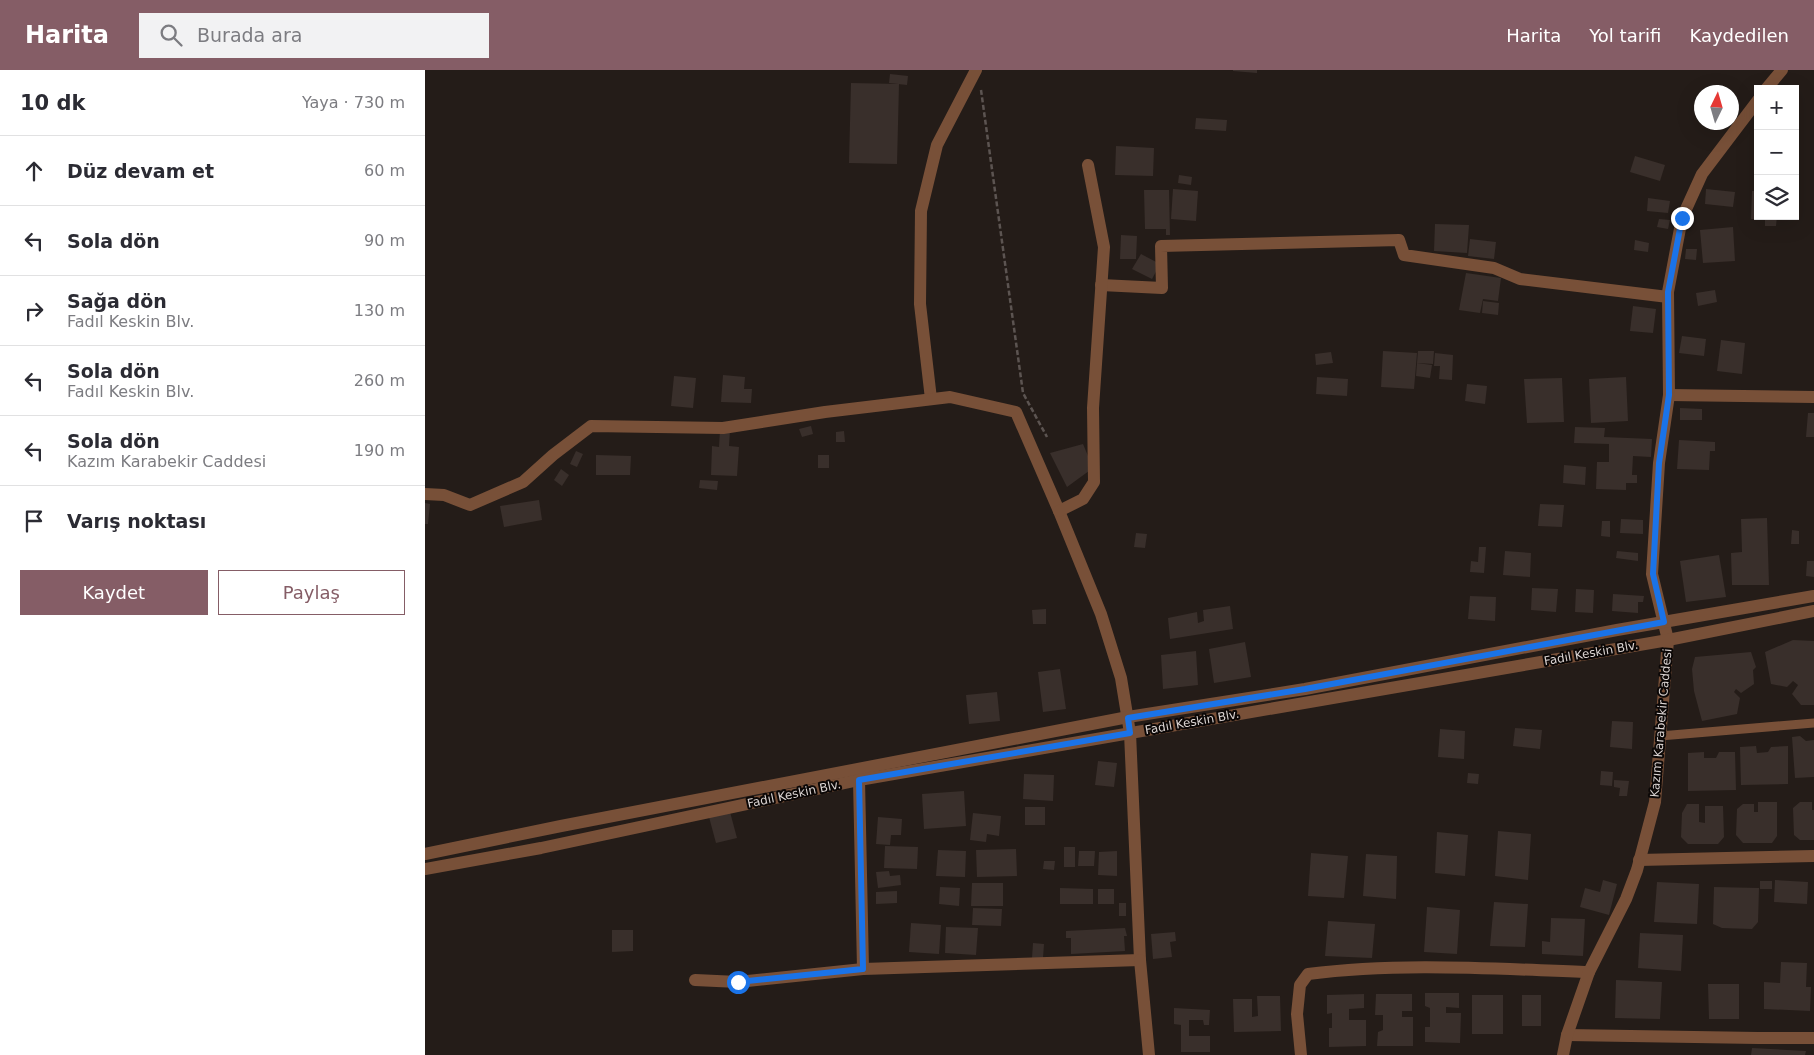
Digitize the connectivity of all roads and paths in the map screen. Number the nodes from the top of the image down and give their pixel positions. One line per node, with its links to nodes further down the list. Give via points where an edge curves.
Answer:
1 (976, 70): 11 (street, via 937,145 921,211 920,304)
2 (1782, 70): 3 (street)
3 (1769, 85)
4 (981, 90): 12 (path, via 1023,392)
5 (1754, 105): 8 (street, Kazım Karabekir Caddesi, via 1698,182 1682,218)
6 (1088, 164): 7 (street, via 1104,246)
7 (1101, 285): 8 (street, via 1162,288 1161,246 1399,240 1404,255 1494,268 1520,279); 14 (street, via 1093,408 1094,482 1083,499)
8 (1668, 297): 9 (street, Kazım Karabekir Caddesi)
9 (1669, 395): 10 (street); 17 (street, Kazım Karabekir Caddesi, via 1659,463 1653,574)
10 (1814, 397)
11 (931, 399): 13 (street, via 723,428 591,426 523,482 470,505 444,495); 14 (street, via 950,397 1016,412)
12 (1047, 436)
13 (425, 494)
14 (1059, 512): 19 (street, via 1101,614 1121,678)
15 (1814, 596): 17 (street, Fadıl Keskin Blv.)
16 (1814, 611): 18 (street, Fadıl Keskin Blv.)
17 (1664, 622): 18 (street, Kazım Karabekir Caddesi); 19 (street, Fadıl Keskin Blv., via 1305,689)
18 (1668, 640): 21 (street, Fadıl Keskin Blv.); 22 (street, Kazım Karabekir Caddesi)
19 (1128, 718): 21 (street); 24 (street, Fadıl Keskin Blv.)
20 (1814, 723): 22 (lane)
21 (1130, 733): 23 (street, Fadıl Keskin Blv.); 28 (street)
22 (1660, 736): 26 (street, Kazım Karabekir Caddesi, via 1655,802)
23 (859, 780): 27 (street, Fadıl Keskin Blv., via 541,848); 29 (street)
24 (425, 854)
25 (1814, 856): 26 (street)
26 (1639, 860): 30 (street, Kazım Karabekir Caddesi, via 1626,899)
27 (425, 869)
28 (1140, 960): 29 (street); 34 (street)
29 (863, 969): 31 (street, via 738,982)
30 (1589, 972): 32 (street, Kazım Karabekir Caddesi); 35 (street, via 1406,967 1308,974 1300,985 1297,1014)
31 (695, 980)
32 (1567, 1035): 33 (street); 36 (street, Kazım Karabekir Caddesi)
33 (1814, 1038)
34 (1149, 1055)
35 (1301, 1055)
36 (1563, 1055)

